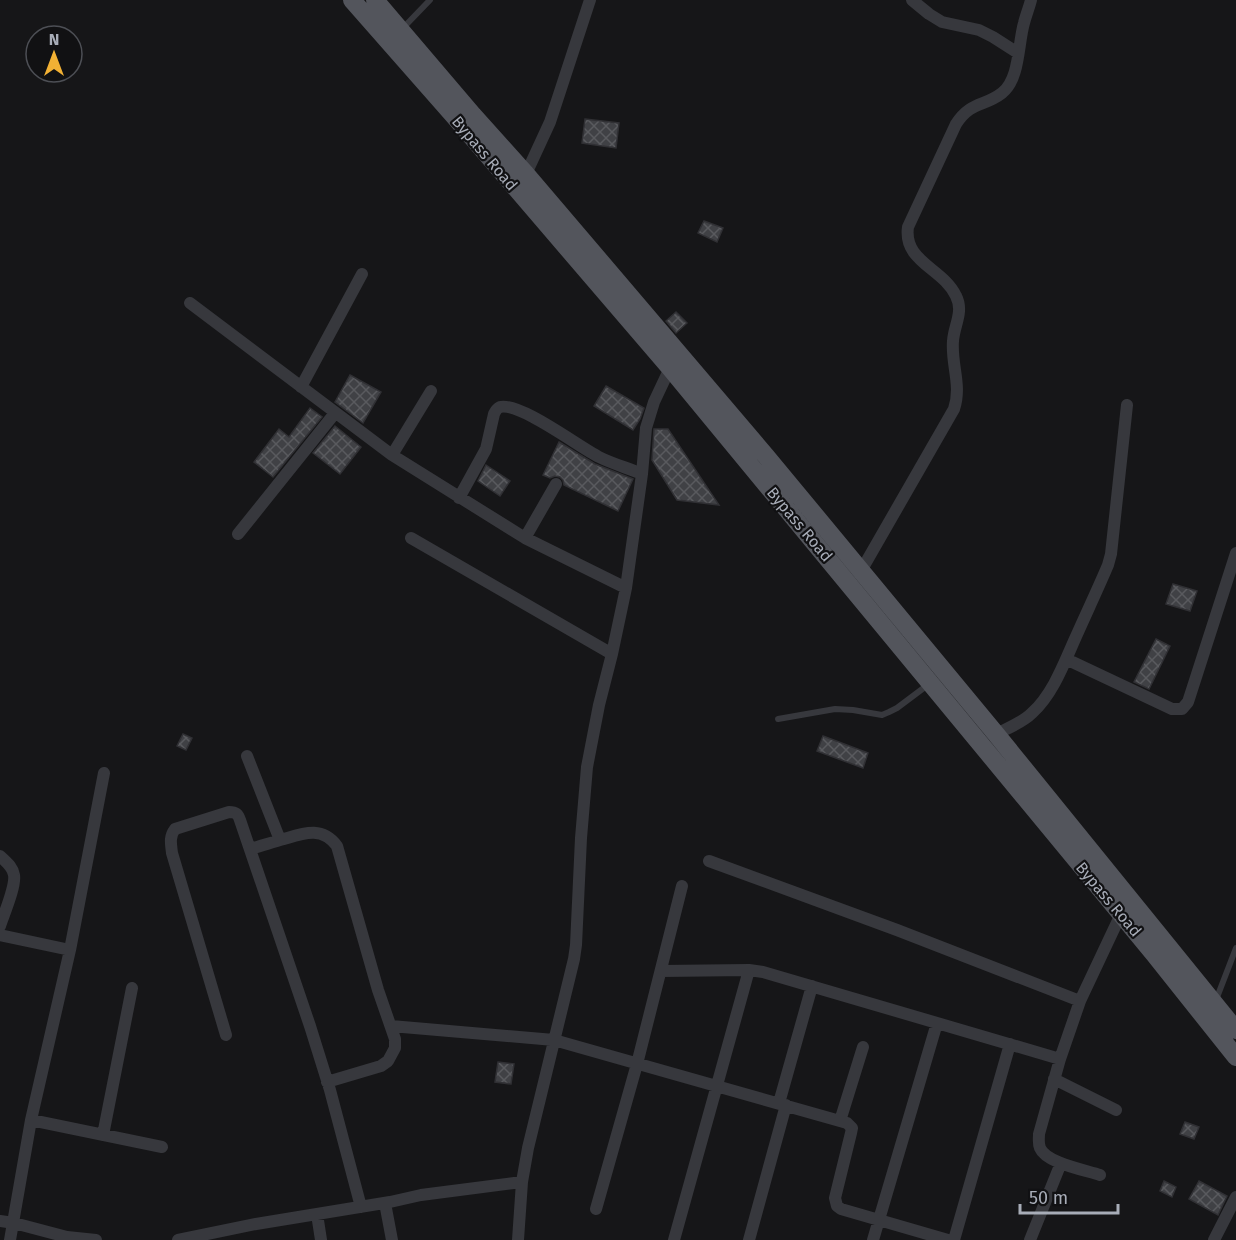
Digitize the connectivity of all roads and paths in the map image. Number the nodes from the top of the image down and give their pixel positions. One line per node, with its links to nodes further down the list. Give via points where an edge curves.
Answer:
1 (351, 0): 12 (main road, Bypass Road)
2 (375, 0): 7 (main road, Bypass Road)
3 (430, 0): 7 (lane)
4 (590, 0): 9 (street, via 550,122)
5 (912, 0): 8 (street, via 942,21 979,30)
6 (1030, 0): 8 (street)
7 (401, 31): 9 (main road, Bypass Road)
8 (1018, 53): 25 (street, via 1015,72 1003,93 970,108 956,124 908,227 909,246 914,254 943,278 956,296 959,318 952,348 958,399)
9 (526, 174): 25 (main road, Bypass Road)
10 (362, 274): 13 (street)
11 (190, 303): 13 (street)
12 (670, 368): 18 (street, via 645,428); 29 (main road, Bypass Road)
13 (301, 387): 16 (street)
14 (430, 391): 17 (street)
15 (1127, 405): 28 (street, via 1111,554)
16 (335, 412): 17 (street); 21 (street)
17 (392, 455): 20 (street)
18 (642, 474): 20 (street, via 601,458 528,414 501,407 494,414 486,449); 26 (street)
19 (556, 484): 23 (street)
20 (459, 498): 23 (street)
21 (238, 534)
22 (411, 538): 27 (street)
23 (525, 538): 26 (street)
24 (1236, 554): 28 (street, via 1188,702 1182,709 1172,709)
25 (861, 571): 31 (main road, Bypass Road)
26 (626, 588): 27 (street)
27 (612, 654): 54 (street, via 587,767 576,945)
28 (1066, 659): 31 (street, via 1039,707)
29 (931, 683): 30 (lane, via 882,714 835,709); 39 (main road, Bypass Road)
30 (778, 719)
31 (996, 734): 49 (main road, Bypass Road)
32 (247, 756): 34 (street)
33 (104, 773): 43 (street)
34 (280, 840): 35 (street); 51 (street, via 319,833 337,846)
35 (250, 849): 53 (street, via 234,812 175,829 171,838 172,853); 61 (street)
36 (0, 856): 40 (street, via 11,867 14,884)
37 (709, 861): 48 (street)
38 (682, 885): 45 (street)
39 (1121, 914): 48 (street); 57 (main road, Bypass Road)
40 (0, 926)
41 (0, 935): 43 (street)
42 (1236, 948): 49 (lane)
43 (70, 950): 65 (street)
44 (748, 970): 45 (street); 46 (street); 62 (street)
45 (661, 971): 59 (street)
46 (812, 986): 50 (street); 63 (street)
47 (132, 988): 67 (street)
48 (1080, 1001): 58 (street)
49 (1214, 1003): 52 (main road, Bypass Road)
50 (937, 1023): 55 (street); 77 (street)
51 (391, 1026): 54 (street); 61 (street, via 395,1048 388,1061)
52 (1236, 1030)
53 (226, 1035)
54 (554, 1041): 59 (street); 71 (street)
55 (1010, 1044): 58 (street); 92 (street)
56 (863, 1047): 66 (street)
57 (1236, 1057)
58 (1060, 1059): 60 (street)
59 (637, 1064): 62 (street); 75 (street)
60 (1054, 1079): 64 (street); 69 (street, via 1039,1143 1043,1153)
61 (327, 1082): 74 (street)
62 (717, 1086): 63 (street); 88 (street)
63 (783, 1104): 66 (street); 89 (street)
64 (1116, 1110)
65 (31, 1120): 67 (street); 79 (street)
66 (840, 1121): 77 (street, via 852,1128 835,1198 837,1206)
67 (103, 1135): 68 (street)
68 (162, 1147)
69 (1061, 1163): 70 (street); 93 (street)
70 (1100, 1174)
71 (522, 1182): 73 (street); 87 (street)
72 (1236, 1197): 94 (street)
73 (385, 1203): 74 (street); 86 (street)
74 (361, 1206): 76 (street)
75 (596, 1209)
76 (317, 1214): 80 (street); 85 (street)
77 (879, 1220): 90 (street); 91 (street)
78 (0, 1221): 79 (street)
79 (14, 1223): 81 (street); 82 (street)
80 (245, 1227): 83 (street); 84 (street)
81 (9, 1240)
82 (96, 1240)
83 (178, 1240)
84 (246, 1240)
85 (321, 1240)
86 (392, 1240)
87 (518, 1240)
88 (674, 1240)
89 (748, 1240)
90 (873, 1240)
91 (948, 1240)
92 (954, 1240)
93 (1030, 1240)
94 (1214, 1240)

